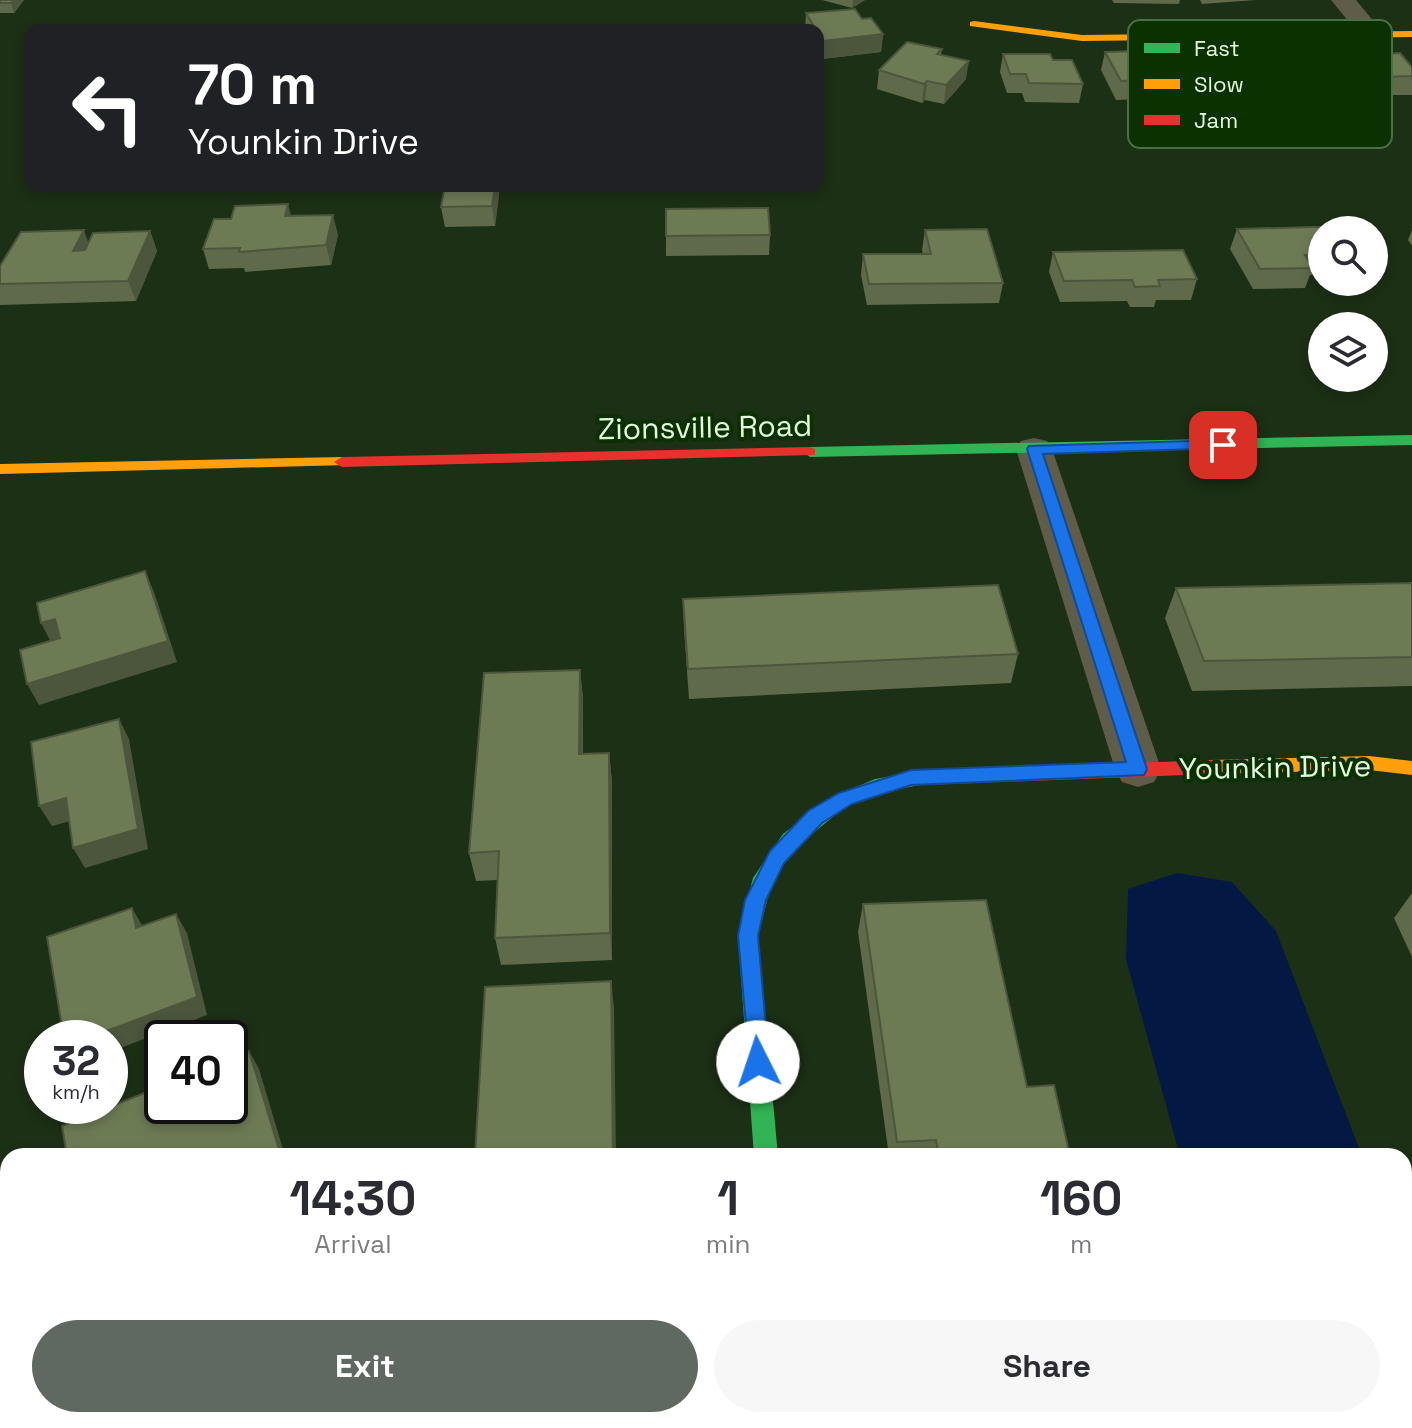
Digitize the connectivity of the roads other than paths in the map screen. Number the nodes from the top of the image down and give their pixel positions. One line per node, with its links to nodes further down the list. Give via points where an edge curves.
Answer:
1 (1343, 0): 2 (street)
2 (1360, 20)
3 (974, 24): 4 (street, via 1082,38)
4 (1128, 37)
5 (1412, 440): 6 (street, Zionsville Road)
6 (1034, 449): 7 (street, Zionsville Road); 9 (street, Younkin Drive)
7 (0, 469)
8 (1412, 768): 9 (street, Younkin Drive, via 1369,763)
9 (1138, 769): 10 (street, via 911,778 846,798 790,840 763,878 748,936)
10 (765, 1148)

